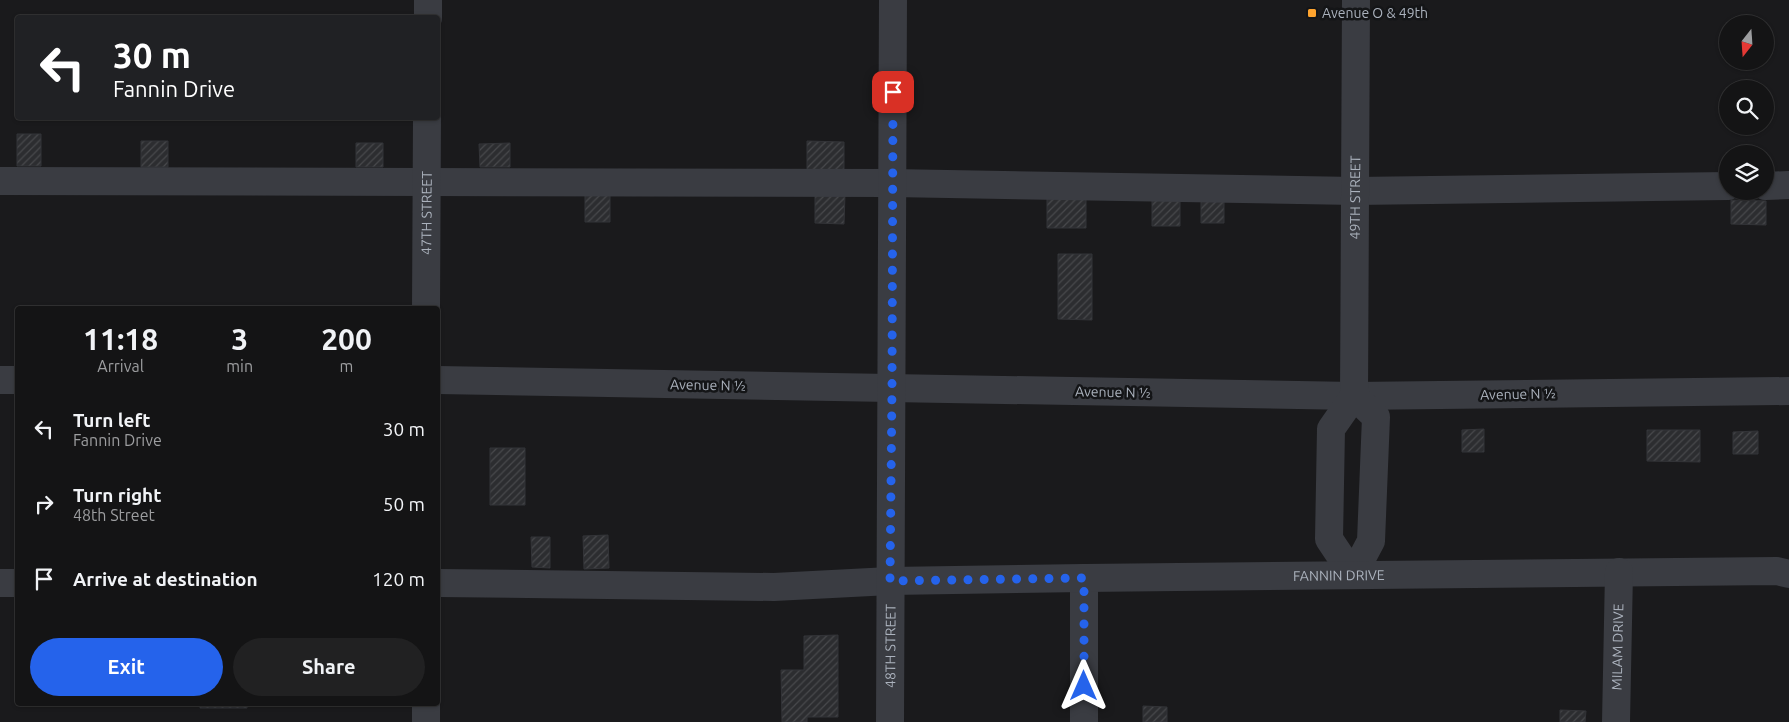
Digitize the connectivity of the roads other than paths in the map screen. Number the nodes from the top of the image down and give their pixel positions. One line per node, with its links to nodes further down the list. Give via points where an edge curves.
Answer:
1 (428, 0): 4 (street)
2 (893, 0): 8 (street, 48TH STREET)
3 (1356, 0): 12 (street, 49TH STREET)
4 (428, 15)
5 (427, 120): 7 (street, 47TH STREET)
6 (0, 181): 7 (street)
7 (427, 183): 8 (street); 13 (street, 47TH STREET)
8 (892, 183): 12 (street); 17 (street, 48TH STREET)
9 (1789, 185): 11 (street)
10 (1719, 186): 12 (street)
11 (1774, 186)
12 (1355, 191): 19 (street, 49TH STREET)
13 (426, 306)
14 (0, 380): 15 (street)
15 (15, 380)
16 (440, 380): 17 (street, Avenue N ½)
17 (892, 388): 19 (street, Avenue N ½); 24 (street, 48TH STREET)
18 (1789, 391): 19 (street, Avenue N ½)
19 (1354, 396): 22 (street, via 1376,417 1371,541); 22 (street, via 1331,429 1329,539)
20 (1620, 572): 21 (street, FANNIN DRIVE, via 1777,571); 22 (street, FANNIN DRIVE); 32 (street, MILAM DRIVE)
21 (1789, 574)
22 (1353, 575): 23 (street, FANNIN DRIVE)
23 (1084, 578): 24 (street, FANNIN DRIVE); 31 (street)
24 (890, 581): 25 (street, FANNIN DRIVE, via 774,587); 30 (street, 48TH STREET)
25 (440, 583)
26 (0, 584): 27 (street)
27 (15, 584)
28 (426, 706): 29 (street)
29 (426, 722)
30 (890, 722)
31 (1084, 722)
32 (1616, 722)

